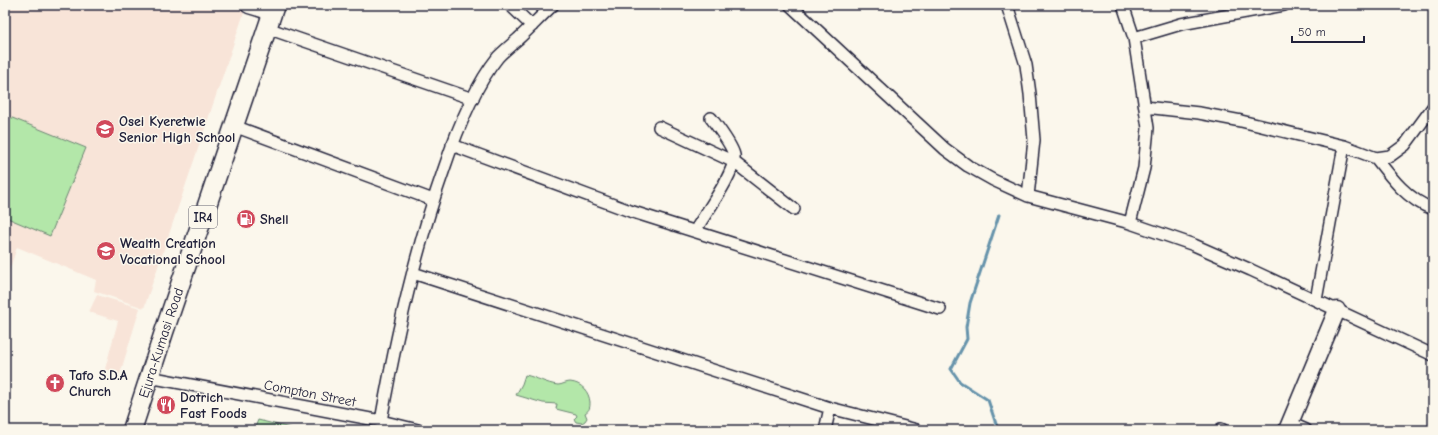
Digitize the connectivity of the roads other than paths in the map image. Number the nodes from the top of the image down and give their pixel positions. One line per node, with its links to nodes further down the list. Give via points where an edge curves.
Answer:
1 (249, 5): 8 (street)
2 (510, 5): 9 (street)
3 (553, 5): 9 (street)
4 (791, 5): 21 (street, via 945,150 993,180)
5 (1007, 5): 21 (street, via 1026,65 1030,94 1034,140)
6 (1124, 5): 10 (street)
7 (1284, 5): 10 (street, via 1181,24)
8 (272, 15): 11 (street); 15 (main road, Ejura-Kumasi Road / IR4)
9 (532, 26): 11 (street, via 498,57)
10 (1134, 38): 13 (street)
11 (473, 99): 17 (street)
12 (1433, 106): 19 (street, via 1405,145 1390,156)
13 (1145, 107): 18 (street, via 1241,121); 25 (street, via 1148,128 1144,168)
14 (711, 118): 20 (street, via 733,153)
15 (234, 126): 22 (street); 32 (main road, Ejura-Kumasi Road / IR4)
16 (659, 128): 20 (street)
17 (452, 146): 22 (street); 26 (street, via 630,211)
18 (1344, 146): 19 (street); 28 (street)
19 (1376, 158): 24 (street, via 1399,188)
20 (734, 162): 23 (street); 26 (street, via 728,177)
21 (1028, 196): 25 (street)
22 (433, 200): 27 (street)
23 (794, 209)
24 (1433, 209)
25 (1130, 223): 28 (street, via 1194,245)
26 (695, 231): 29 (street)
27 (413, 273): 33 (street); 34 (street, via 391,364)
28 (1316, 300): 30 (street)
29 (940, 309)
30 (1337, 310): 31 (street); 35 (street)
31 (1433, 356)
32 (149, 377): 34 (street, Compton Street); 36 (main road, Ejura-Kumasi Road / IR4)
33 (830, 408): 38 (street); 39 (street)
34 (381, 421): 37 (street, Compton Street)
35 (1289, 427): 40 (street)
36 (132, 430)
37 (418, 430)
38 (825, 430)
39 (917, 430)
40 (1306, 430)

